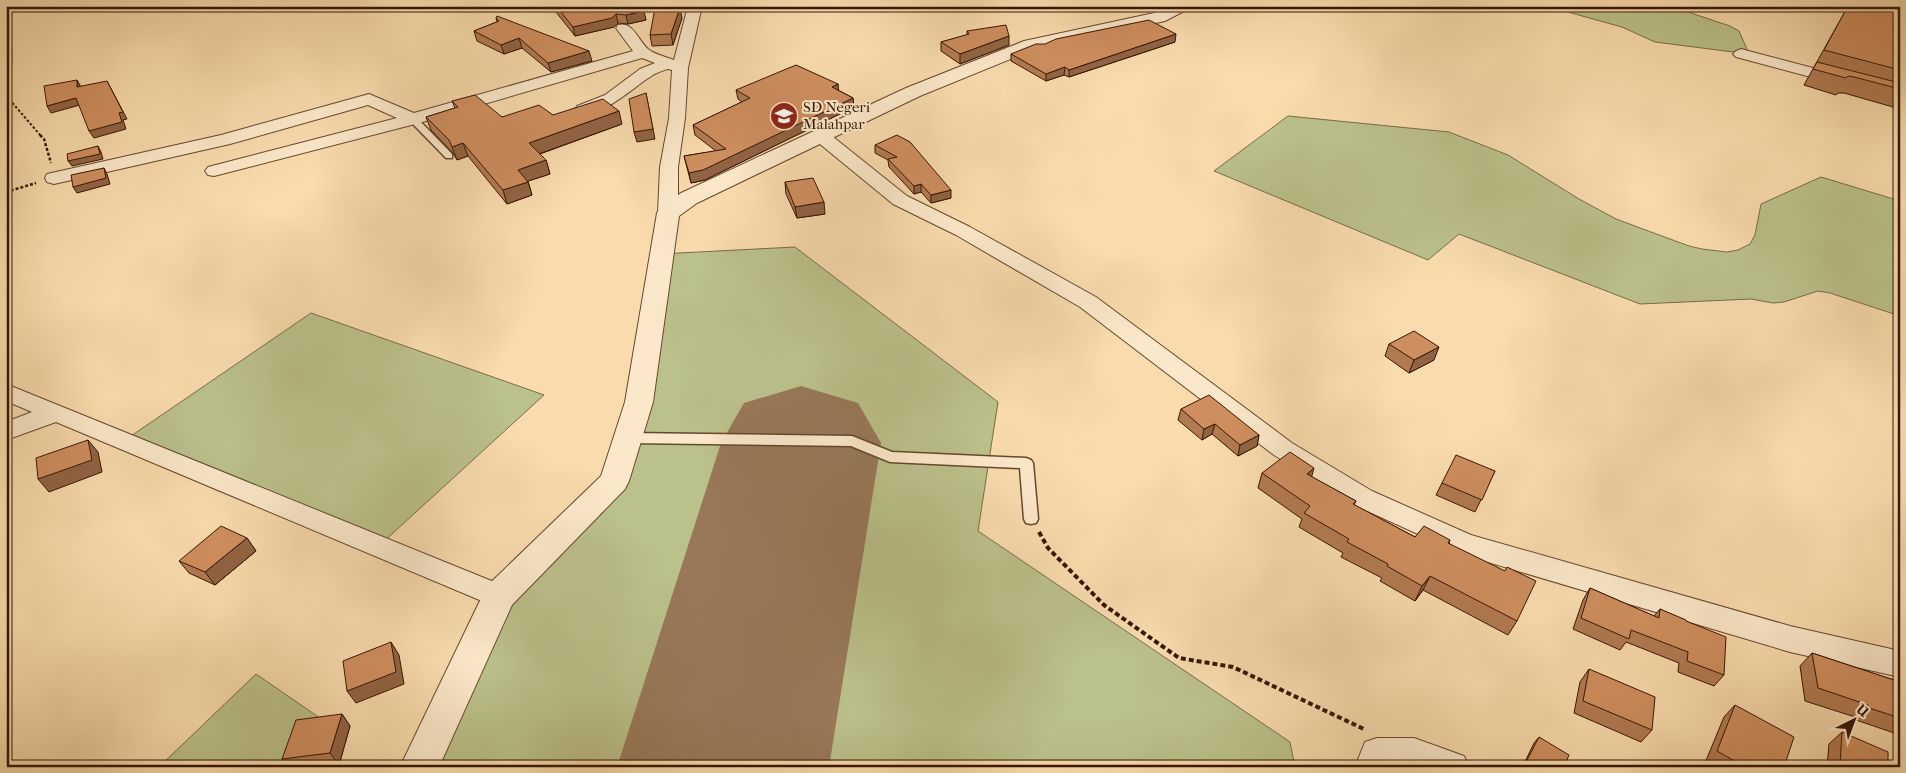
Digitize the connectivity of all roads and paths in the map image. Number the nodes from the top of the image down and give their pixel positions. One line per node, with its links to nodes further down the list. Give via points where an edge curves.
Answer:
1 (25, 6): 4 (path)
2 (696, 6): 9 (street)
3 (1182, 6): 13 (street, via 1159,17 1030,44 912,92)
4 (6, 10)
5 (623, 28): 7 (street)
6 (6, 50): 16 (path, via 12,52 9,99 44,139)
7 (643, 53): 9 (street); 12 (street)
8 (1741, 54): 10 (street)
9 (674, 66): 11 (street, via 646,72 612,98); 18 (street, via 676,118 669,167)
10 (1900, 96)
11 (584, 110)
12 (413, 119): 14 (lane); 15 (street); 16 (street, via 369,98 224,140)
13 (821, 136): 18 (street, via 690,198); 25 (street, via 900,200 963,231 1088,302 1283,449 1363,498 1464,544 1790,639)
14 (449, 156)
15 (214, 171)
16 (54, 178): 17 (path)
17 (6, 192)
18 (668, 213): 22 (street, via 639,402)
19 (6, 392): 20 (street)
20 (56, 413): 21 (street); 24 (street)
21 (6, 431)
22 (629, 438): 23 (lane, via 852,441 890,457 1026,463); 24 (street, via 614,481)
23 (1030, 519): 26 (path, via 1048,548 1104,605 1179,658 1233,667)
24 (499, 596): 27 (street)
25 (1900, 664)
26 (1371, 732)
27 (419, 767)
28 (1372, 767): 29 (street, via 1377,754 1414,753)
29 (1452, 767)

